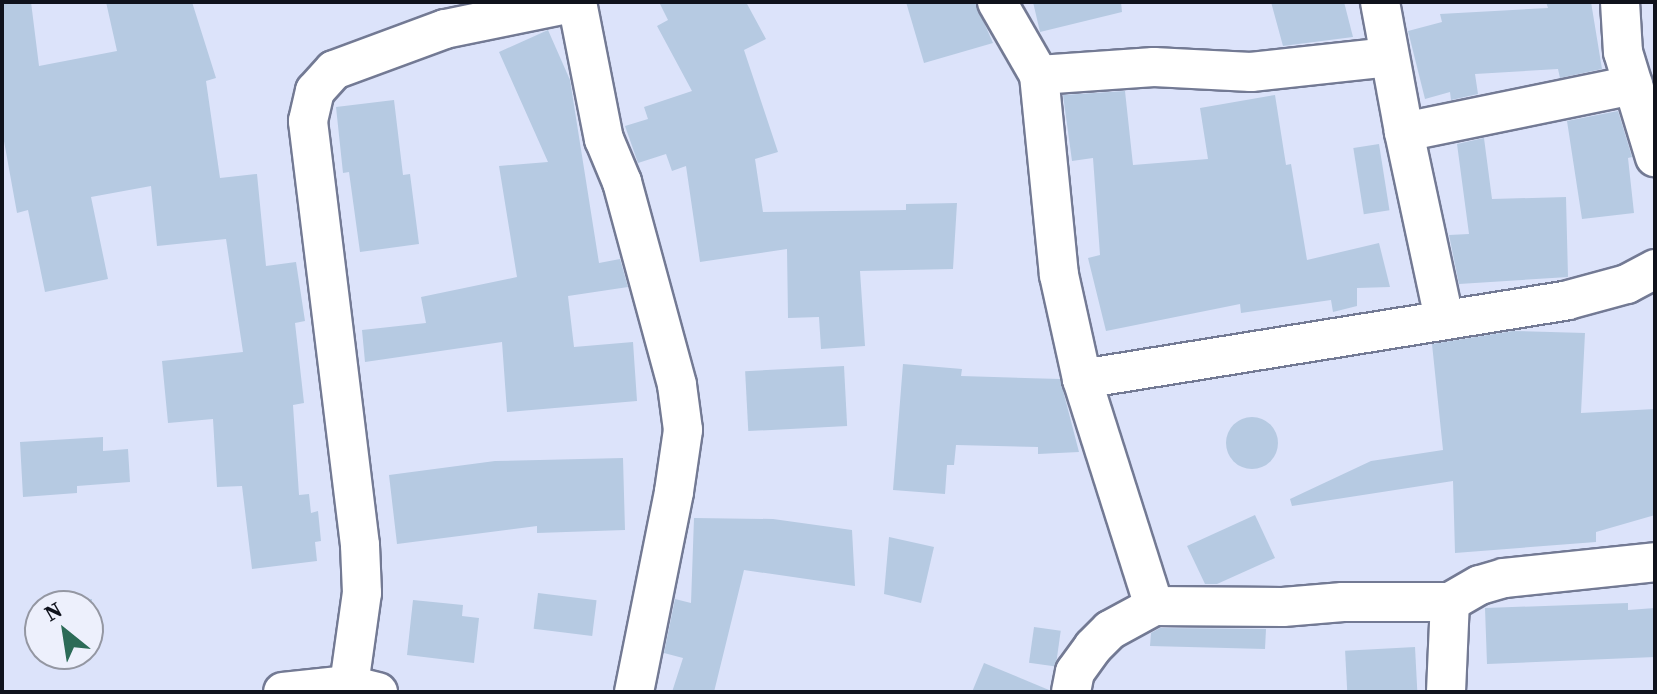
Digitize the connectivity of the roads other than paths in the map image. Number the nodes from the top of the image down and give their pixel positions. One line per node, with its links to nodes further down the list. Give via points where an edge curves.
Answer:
1 (997, 2): 7 (street)
2 (1380, 2): 5 (street)
3 (1620, 2): 6 (street)
4 (532, 6): 16 (street, via 445,29 334,70 315,91 308,121 360,545); 18 (street, via 577,2 604,139 622,182 677,385 683,430 677,477)
5 (1389, 57): 7 (street, via 1251,72 1154,67); 8 (street)
6 (1637, 65): 8 (street); 9 (street)
7 (1039, 75): 12 (street, via 1059,275)
8 (1404, 132): 11 (street)
9 (1655, 157)
10 (1655, 269): 11 (street, via 1627,284 1568,300)
11 (1444, 319): 12 (street)
12 (1082, 379): 15 (street)
13 (1655, 562): 14 (street, via 1504,578)
14 (1450, 602): 15 (street); 20 (street)
15 (1154, 606): 19 (street, via 1110,630 1093,647 1075,672)
16 (363, 688): 17 (street)
17 (283, 692)
18 (634, 692)
19 (1071, 692)
20 (1446, 692)

